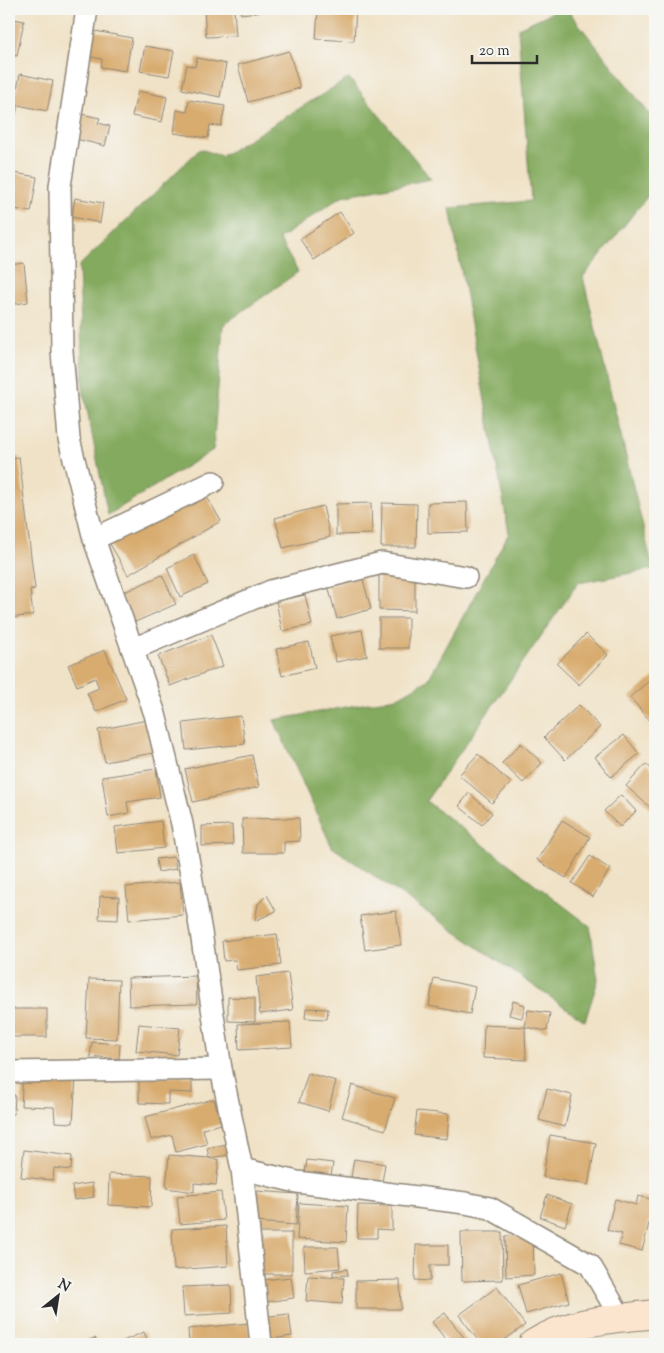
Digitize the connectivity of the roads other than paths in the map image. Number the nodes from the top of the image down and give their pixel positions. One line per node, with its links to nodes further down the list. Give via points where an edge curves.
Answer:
1 (87, 9): 3 (street, via 60,186 62,351 68,439)
2 (213, 482): 3 (street)
3 (94, 539): 5 (street)
4 (466, 577): 5 (street, via 382,563 271,591)
5 (133, 649): 6 (street, via 155,714 182,824)
6 (221, 1069): 7 (street); 8 (street)
7 (9, 1072)
8 (242, 1169): 10 (street, via 297,1182 490,1208 590,1265); 11 (street)
9 (655, 1314): 10 (main road)
10 (621, 1318): 12 (main road, via 583,1322)
11 (261, 1344)
12 (533, 1344)

